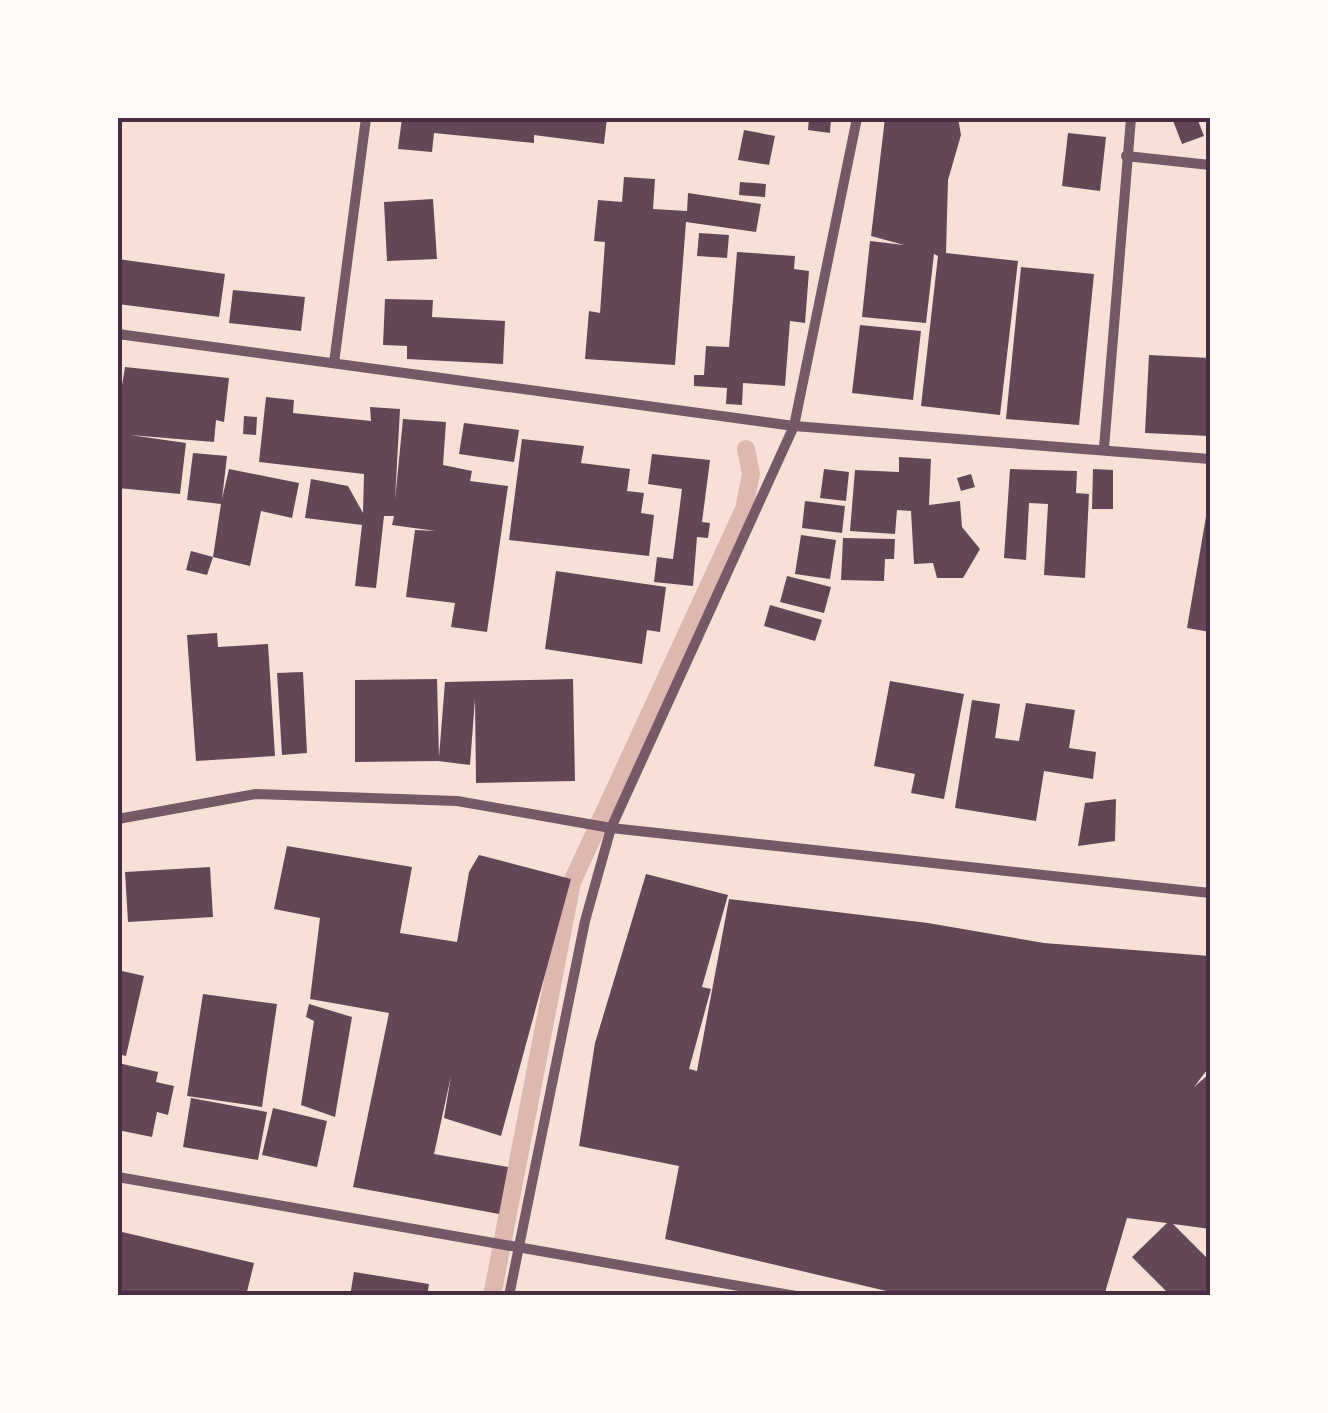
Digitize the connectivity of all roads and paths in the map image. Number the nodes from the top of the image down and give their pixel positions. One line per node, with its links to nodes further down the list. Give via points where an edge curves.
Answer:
1 (366, 118): 7 (street)
2 (858, 118): 8 (street)
3 (1131, 118): 4 (street)
4 (1126, 156): 5 (street); 9 (street)
5 (1210, 165)
6 (118, 334): 7 (street)
7 (334, 364): 8 (street)
8 (794, 426): 9 (street); 12 (street)
9 (1104, 448): 10 (street)
10 (1210, 458)
11 (118, 819): 12 (street, via 256,794 360,795 456,801)
12 (610, 828): 13 (street); 15 (street)
13 (1210, 893)
14 (118, 1177): 15 (street)
15 (519, 1246): 16 (street); 17 (street)
16 (509, 1296)
17 (796, 1296)

